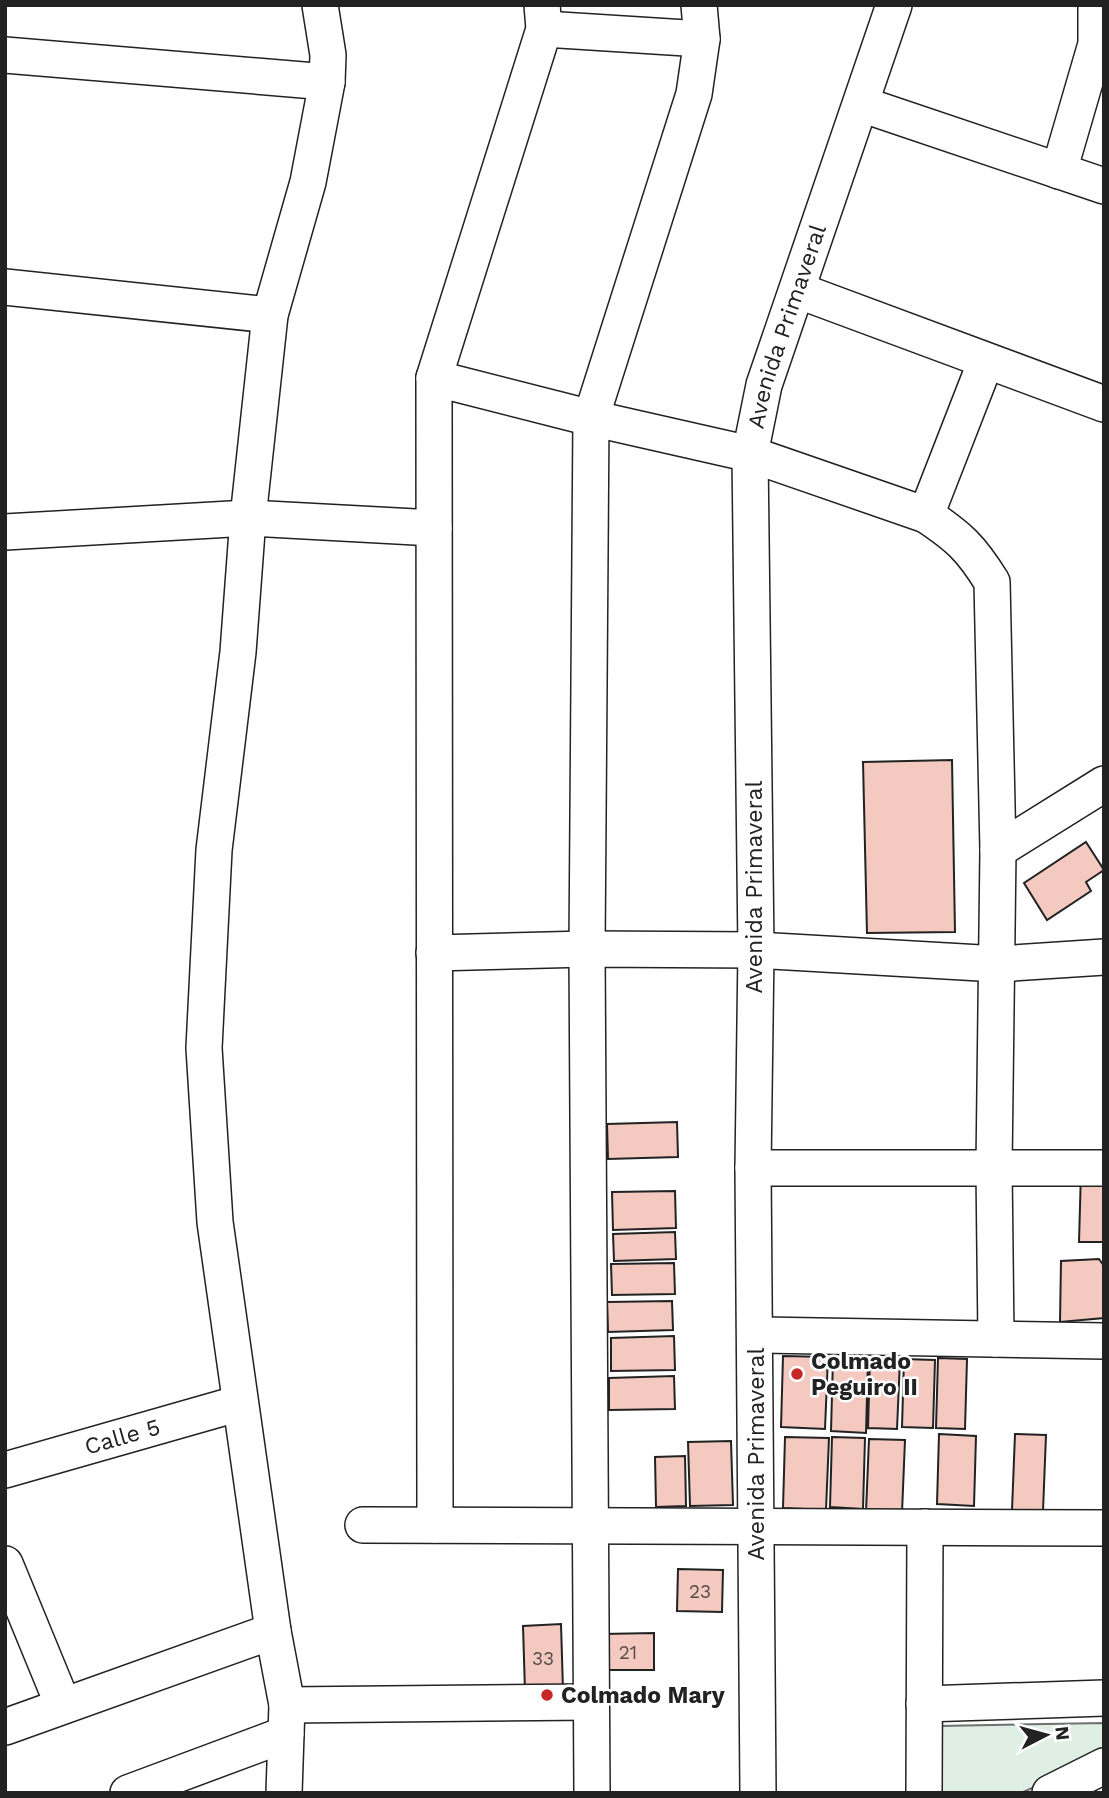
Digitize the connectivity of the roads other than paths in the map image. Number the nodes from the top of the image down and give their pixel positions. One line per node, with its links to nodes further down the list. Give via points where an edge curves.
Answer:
1 (320, 5): 7 (street)
2 (894, 5): 8 (street, Avenida Primaveral)
3 (1096, 5): 9 (street, via 1096,44)
4 (543, 17): 5 (street); 15 (street)
5 (701, 22): 17 (street, via 694,94)
6 (5, 54): 7 (street)
7 (327, 82): 13 (street, via 308,181)
8 (861, 104): 9 (street); 12 (street, Avenida Primaveral)
9 (1059, 171): 10 (street)
10 (1104, 186)
11 (5, 287): 13 (street)
12 (797, 290): 14 (street); 18 (street, Avenida Primaveral, via 764,385)
13 (270, 315): 20 (street)
14 (986, 361): 16 (street); 19 (street)
15 (434, 378): 17 (street); 21 (street)
16 (1104, 404)
17 (591, 418): 18 (street); 25 (street)
18 (750, 454): 19 (street); 26 (street, Avenida Primaveral)
19 (926, 515): 24 (street, via 974,553 992,582)
20 (248, 518): 21 (street); 22 (street); 36 (street, via 238,652 214,850 204,1048 215,1222)
21 (434, 528): 27 (street)
22 (5, 532)
23 (1104, 784): 24 (street)
24 (998, 850): 29 (street)
25 (587, 949): 26 (street); 27 (street); 40 (street)
26 (756, 950): 29 (street); 30 (street, Avenida Primaveral)
27 (434, 953): 39 (street)
28 (1104, 957): 29 (street)
29 (998, 964): 31 (street)
30 (753, 1168): 31 (street); 33 (street, Avenida Primaveral)
31 (994, 1168): 32 (street); 34 (street)
32 (1104, 1168)
33 (755, 1335): 34 (street); 41 (street, Avenida Primaveral)
34 (996, 1339): 35 (street)
35 (1104, 1341)
36 (240, 1403): 37 (street, Calle 5); 45 (street)
37 (5, 1470)
38 (363, 1525): 39 (street)
39 (435, 1525): 40 (street)
40 (590, 1526): 41 (street); 47 (street)
41 (757, 1527): 42 (street); 56 (street, Avenida Primaveral)
42 (925, 1527): 43 (street); 48 (street)
43 (1104, 1528)
44 (5, 1564): 49 (street)
45 (272, 1632): 49 (street); 50 (street)
46 (1104, 1698): 48 (street)
47 (591, 1702): 50 (street); 55 (street)
48 (924, 1704): 57 (street)
49 (63, 1706): 51 (street)
50 (287, 1719): 53 (street); 54 (street)
51 (5, 1727)
52 (1104, 1766): 58 (street)
53 (128, 1793)
54 (284, 1793)
55 (592, 1793)
56 (758, 1793)
57 (924, 1793)
58 (1050, 1793)

